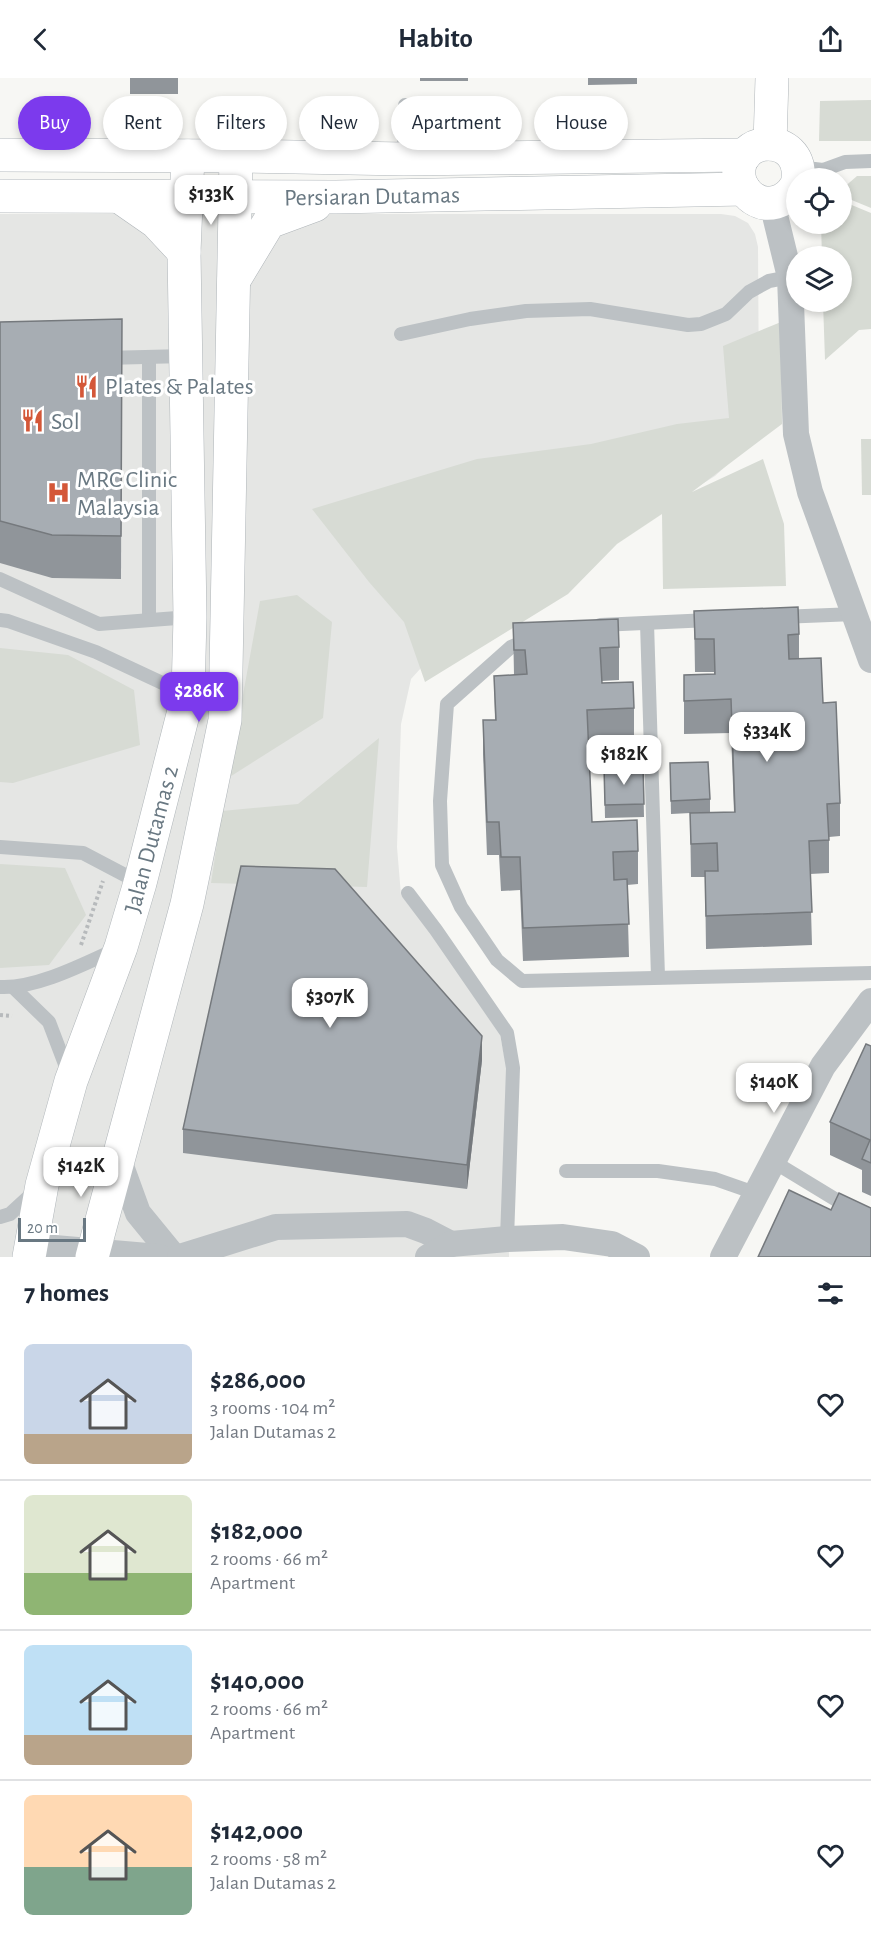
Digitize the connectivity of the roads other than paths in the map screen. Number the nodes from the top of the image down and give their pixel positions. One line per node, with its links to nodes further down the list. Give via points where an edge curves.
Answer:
1 (772, 78): 2 (street)
2 (758, 149): 9 (street, Persiaran Dutamas); 11 (street, via 782,146 795,158); 11 (street, via 739,172)
3 (357, 150): 8 (lane)
4 (404, 150): 9 (lane)
5 (0, 155): 6 (street, Persiaran Dutamas)
6 (188, 156): 7 (street, Persiaran Dutamas); 15 (street, Jalan Dutamas 2)
7 (236, 156): 8 (street, Persiaran Dutamas); 16 (street, Jalan Dutamas 2)
8 (357, 158): 9 (street, Persiaran Dutamas)
9 (404, 159)
10 (871, 161): 11 (lane, via 845,162)
11 (782, 185): 14 (street, Persiaran Dutamas); 17 (street)
12 (0, 196): 13 (street, Persiaran Dutamas)
13 (120, 197): 15 (street, Persiaran Dutamas); 18 (street, via 156,222)
14 (336, 197): 16 (street, Persiaran Dutamas); 20 (street, via 269,222)
15 (186, 198): 16 (street, Persiaran Dutamas); 18 (street, Jalan Dutamas 2)
16 (235, 198): 20 (street, Jalan Dutamas 2)
17 (787, 246)
18 (184, 252): 23 (street, Jalan Dutamas 2)
19 (786, 278): 22 (lane, via 749,292 726,314 701,324 579,309 492,315)
20 (232, 281): 47 (street, Jalan Dutamas 2, via 225,720 187,904)
21 (791, 312): 27 (street, via 796,434 810,492)
22 (401, 334)
23 (186, 356): 24 (lane); 28 (street, Jalan Dutamas 2)
24 (148, 357): 25 (lane); 32 (lane)
25 (91, 358)
26 (0, 579): 32 (lane, via 99,624)
27 (855, 614): 29 (lane); 36 (street)
28 (190, 617): 32 (lane); 37 (street, Jalan Dutamas 2)
29 (762, 618)
30 (728, 619): 33 (lane)
31 (0, 620): 37 (lane, via 96,652)
32 (149, 620)
33 (647, 622): 34 (lane); 43 (lane)
34 (592, 625)
35 (539, 634): 43 (lane, via 511,647 447,704 442,865 461,907 497,960 522,981)
36 (871, 660)
37 (188, 695): 39 (street, Jalan Dutamas 2)
38 (0, 848): 39 (lane, via 83,853)
39 (140, 883): 41 (street, Jalan Dutamas 2)
40 (408, 893): 54 (lane, via 507,1033 513,1068)
41 (122, 947): 44 (lane, via 65,972); 46 (street, Jalan Dutamas 2)
42 (871, 973): 43 (lane)
43 (658, 978)
44 (7, 987): 46 (lane, via 49,1022)
45 (871, 1001): 48 (street, via 823,1066)
46 (71, 1081): 50 (street, Jalan Dutamas 2)
47 (118, 1158): 57 (street, Jalan Dutamas 2); 59 (street, via 138,1213)
48 (774, 1162): 51 (street); 53 (lane)
49 (566, 1172): 51 (lane, via 658,1171 715,1179)
50 (42, 1185): 52 (lane, via 10,1214); 56 (street, Jalan Dutamas 2)
51 (758, 1194): 63 (street)
52 (0, 1217)
53 (871, 1221)
54 (507, 1239): 55 (street); 62 (street, via 563,1237 612,1244)
55 (452, 1244): 60 (street, via 406,1224 276,1227); 61 (street)
56 (30, 1251): 57 (street)
57 (92, 1254): 58 (street)
58 (159, 1257)
59 (174, 1257)
60 (180, 1257)
61 (428, 1257)
62 (637, 1257)
63 (723, 1257)

